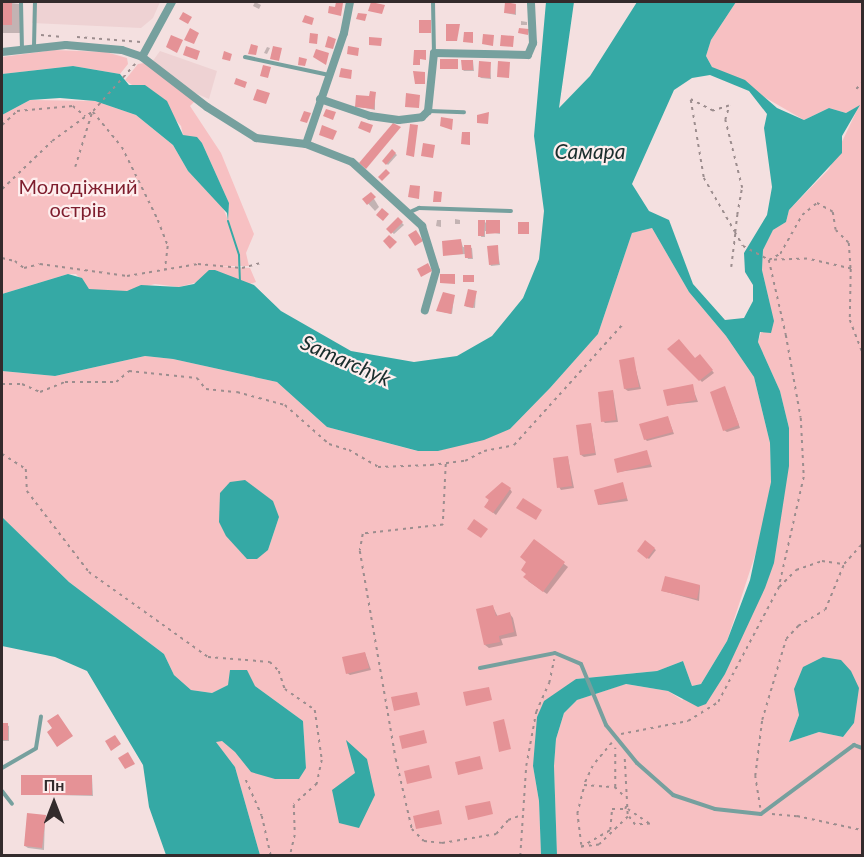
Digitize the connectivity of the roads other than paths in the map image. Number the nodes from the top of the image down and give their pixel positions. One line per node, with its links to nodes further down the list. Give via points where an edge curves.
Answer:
1 (21, 2): 8 (lane)
2 (35, 2): 7 (lane)
3 (172, 2): 11 (street)
4 (350, 2): 13 (street)
5 (433, 2): 10 (lane)
6 (531, 3): 10 (street, via 533,43 528,55)
7 (34, 46): 8 (street); 11 (street, via 96,46)
8 (22, 48): 9 (street)
9 (2, 52)
10 (434, 52): 15 (street)
11 (142, 57): 17 (street, via 207,107 256,138)
12 (245, 57): 13 (lane)
13 (329, 75): 14 (street)
14 (320, 99): 15 (street, via 370,116 399,120 422,117); 17 (street)
15 (428, 111): 16 (lane)
16 (464, 112)
17 (306, 144): 19 (street, via 352,162 392,202)
18 (511, 211): 19 (lane, via 419,208)
19 (410, 212): 20 (street, via 422,226 436,271)
20 (425, 310)
21 (480, 668): 23 (lane, via 555,653 581,664 599,705 626,749 673,795 715,809 761,814 854,745)
22 (41, 716): 24 (lane, via 36,748)
23 (862, 747)
24 (2, 768)
25 (2, 791): 26 (lane)
26 (12, 804)

